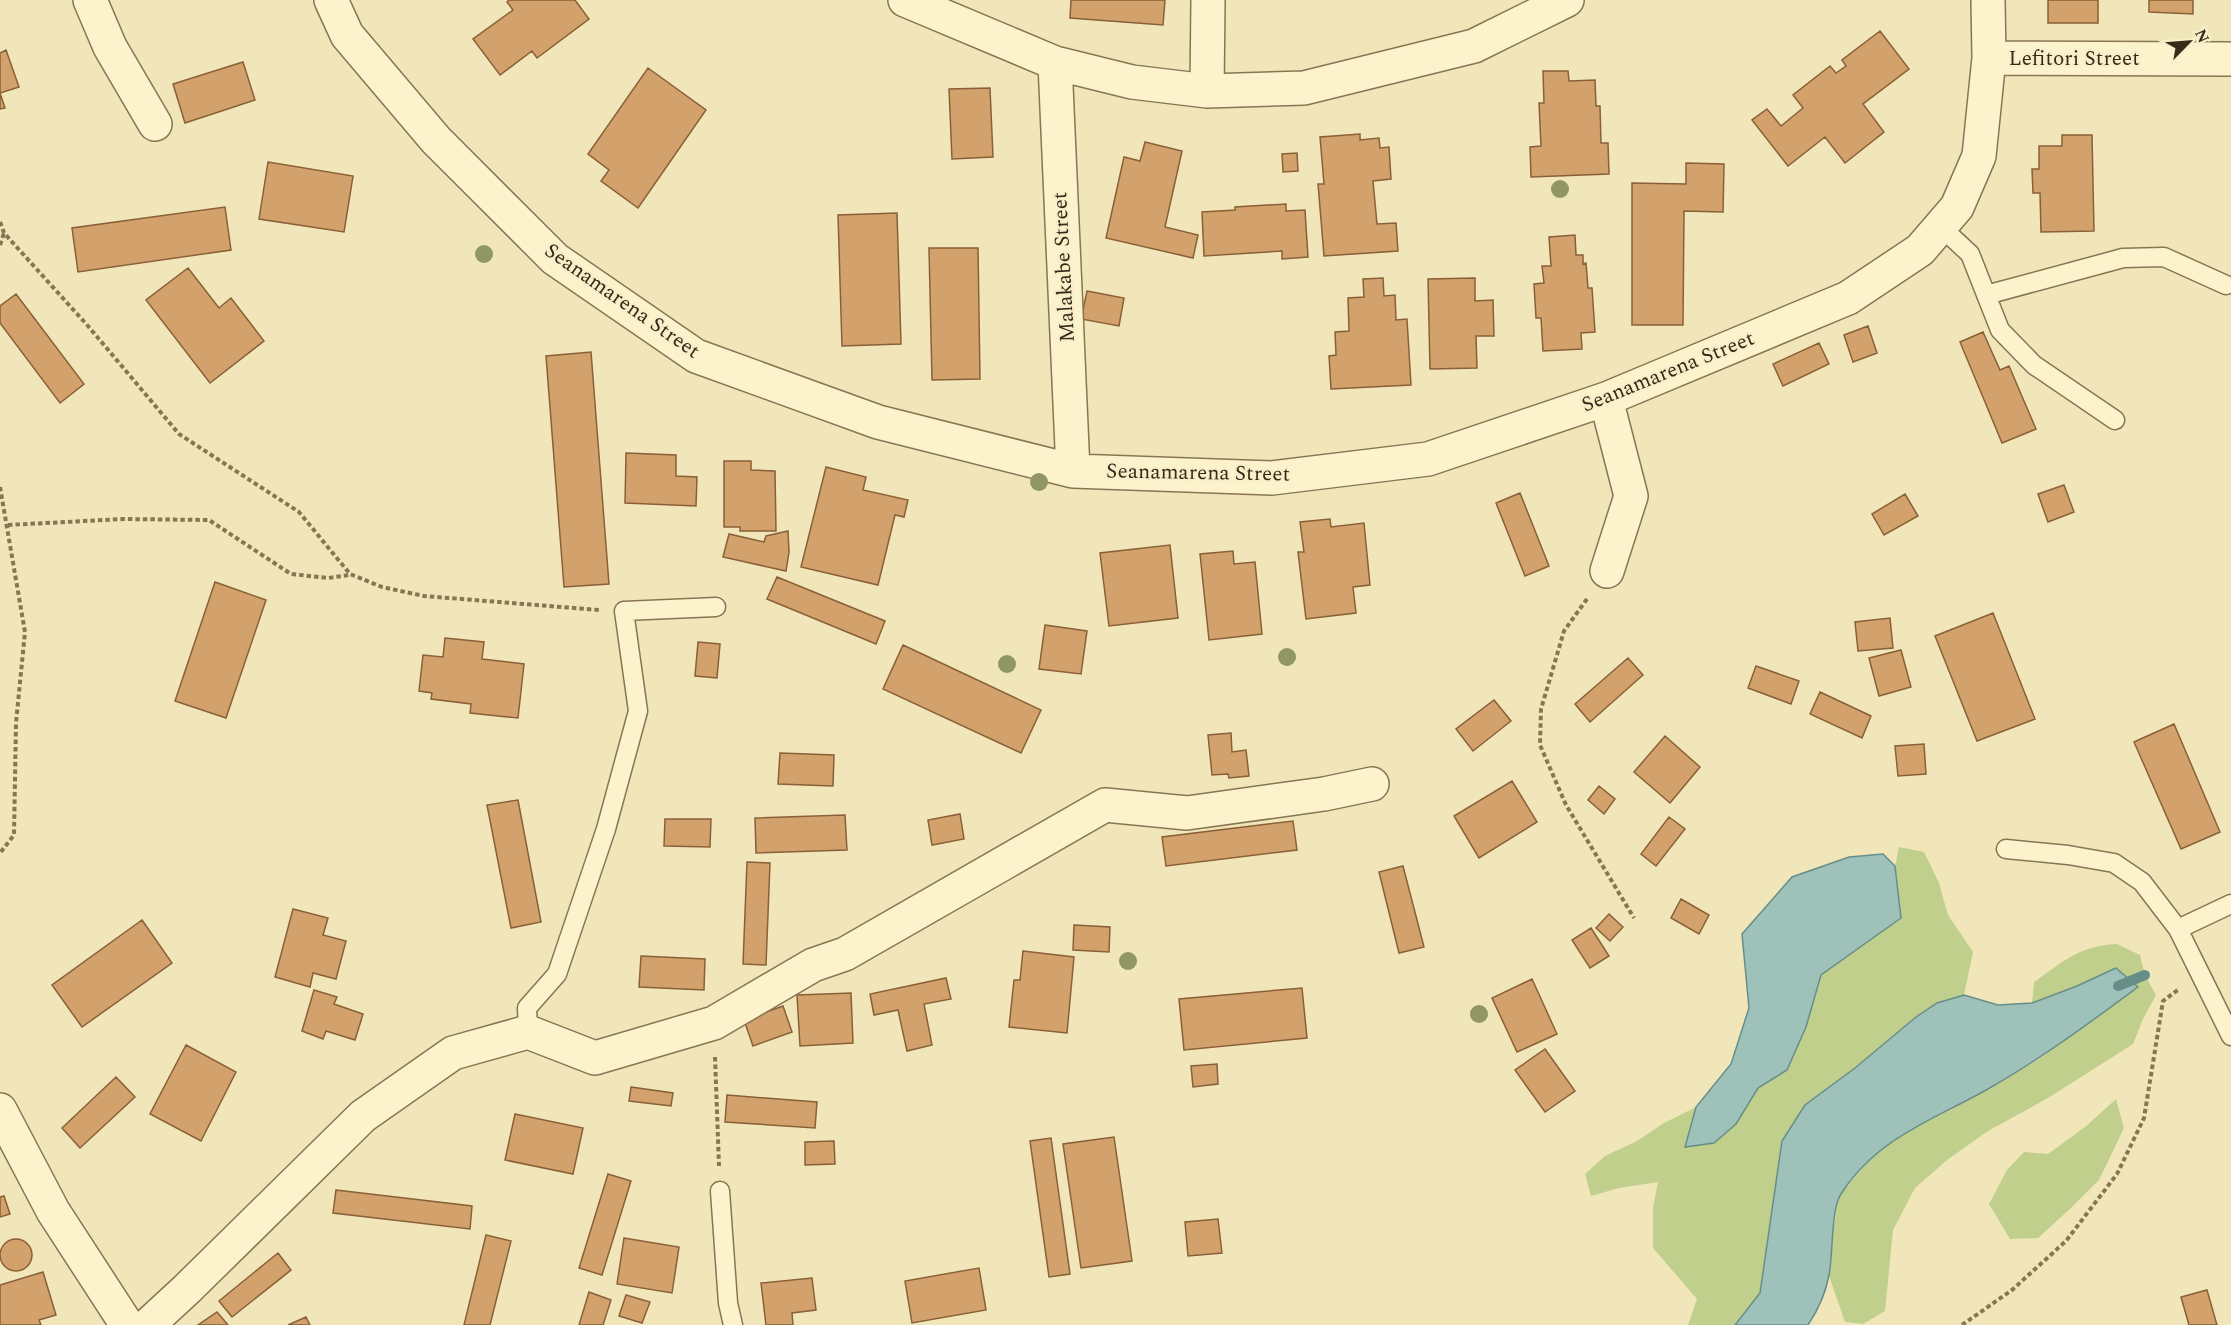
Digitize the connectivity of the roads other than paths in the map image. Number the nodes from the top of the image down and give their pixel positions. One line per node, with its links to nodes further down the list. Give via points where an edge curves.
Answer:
1 (90, 0): 11 (street, via 110,47)
2 (331, 0): 17 (street, Seanamarena Street, via 347,35 436,140 555,259 696,356 878,422)
3 (905, 0): 9 (street)
4 (1208, 0): 10 (street)
5 (1567, 0): 10 (street, via 1474,46 1304,88)
6 (1988, 0): 7 (street, Seanamarena Street)
7 (1989, 58): 8 (street, Lefitori Street); 12 (street, Seanamarena Street, via 1979,156 1957,207)
8 (2231, 59)
9 (1055, 63): 10 (street, via 1132,82); 17 (street, Malakabe Street)
10 (1208, 91)
11 (155, 124)
12 (1940, 226): 14 (lane, via 1970,255); 15 (street, Seanamarena Street, via 1920,250 1848,298)
13 (2226, 285): 14 (lane, via 2164,257 2123,258)
14 (1986, 295): 16 (lane, via 2000,330 2034,365)
15 (1606, 399): 17 (street, Seanamarena Street, via 1428,459 1272,478); 18 (street, via 1631,496)
16 (2115, 420)
17 (1073, 471)
18 (1607, 571)
19 (716, 606): 24 (lane, via 624,611 638,711 606,829 557,974 527,1008)
20 (1372, 784): 24 (street, via 1187,813 1106,804 845,954 813,965 714,1023 595,1058)
21 (2006, 849): 23 (lane, via 2114,863 2142,882)
22 (2231, 904): 23 (lane)
23 (2178, 929): 25 (lane)
24 (528, 1032): 29 (street, via 453,1053 363,1116)
25 (2231, 1036)
26 (0, 1110): 28 (street, via 53,1211)
27 (720, 1191): 30 (lane)
28 (127, 1325)
29 (148, 1325)
30 (733, 1325)

